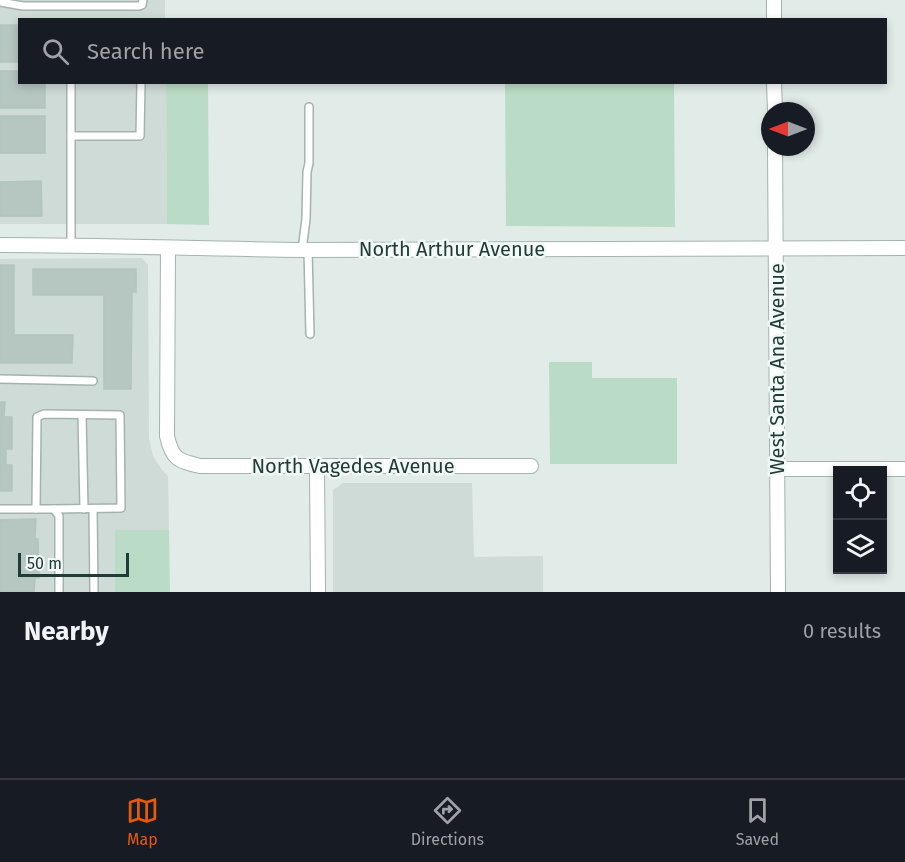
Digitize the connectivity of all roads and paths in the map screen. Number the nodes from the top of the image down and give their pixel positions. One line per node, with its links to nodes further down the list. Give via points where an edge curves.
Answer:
1 (143, 0): 3 (lane, via 139,6 23,6)
2 (774, 0): 4 (street)
3 (0, 1)
4 (774, 18)
5 (71, 84): 10 (lane)
6 (141, 84): 10 (lane, via 140,136)
7 (774, 84): 8 (street)
8 (775, 102)
9 (309, 107): 17 (lane)
10 (71, 136): 13 (lane)
11 (775, 156): 15 (street, West Santa Ana Avenue)
12 (0, 245): 13 (street, North Arthur Avenue)
13 (71, 245): 14 (street, North Arthur Avenue)
14 (168, 248): 17 (street, North Arthur Avenue); 23 (street, North Vagedes Avenue, via 170,449 177,459 200,466)
15 (776, 248): 16 (street, North Arthur Avenue); 17 (street, North Arthur Avenue); 24 (street, West Santa Ana Avenue)
16 (905, 248)
17 (305, 250): 18 (lane)
18 (310, 334)
19 (0, 379): 20 (lane)
20 (93, 381)
21 (82, 415): 27 (lane, via 37,417); 29 (lane); 30 (lane, via 120,416 121,508)
22 (531, 466): 23 (street, North Vagedes Avenue)
23 (317, 467): 33 (street)
24 (778, 469): 25 (street); 34 (street, West Santa Ana Avenue)
25 (905, 469)
26 (0, 509): 27 (lane)
27 (36, 509): 28 (lane)
28 (54, 509): 29 (lane); 31 (lane, via 59,516)
29 (84, 509): 30 (lane)
30 (93, 509): 32 (lane)
31 (59, 592)
32 (93, 592)
33 (318, 592)
34 (778, 592)

